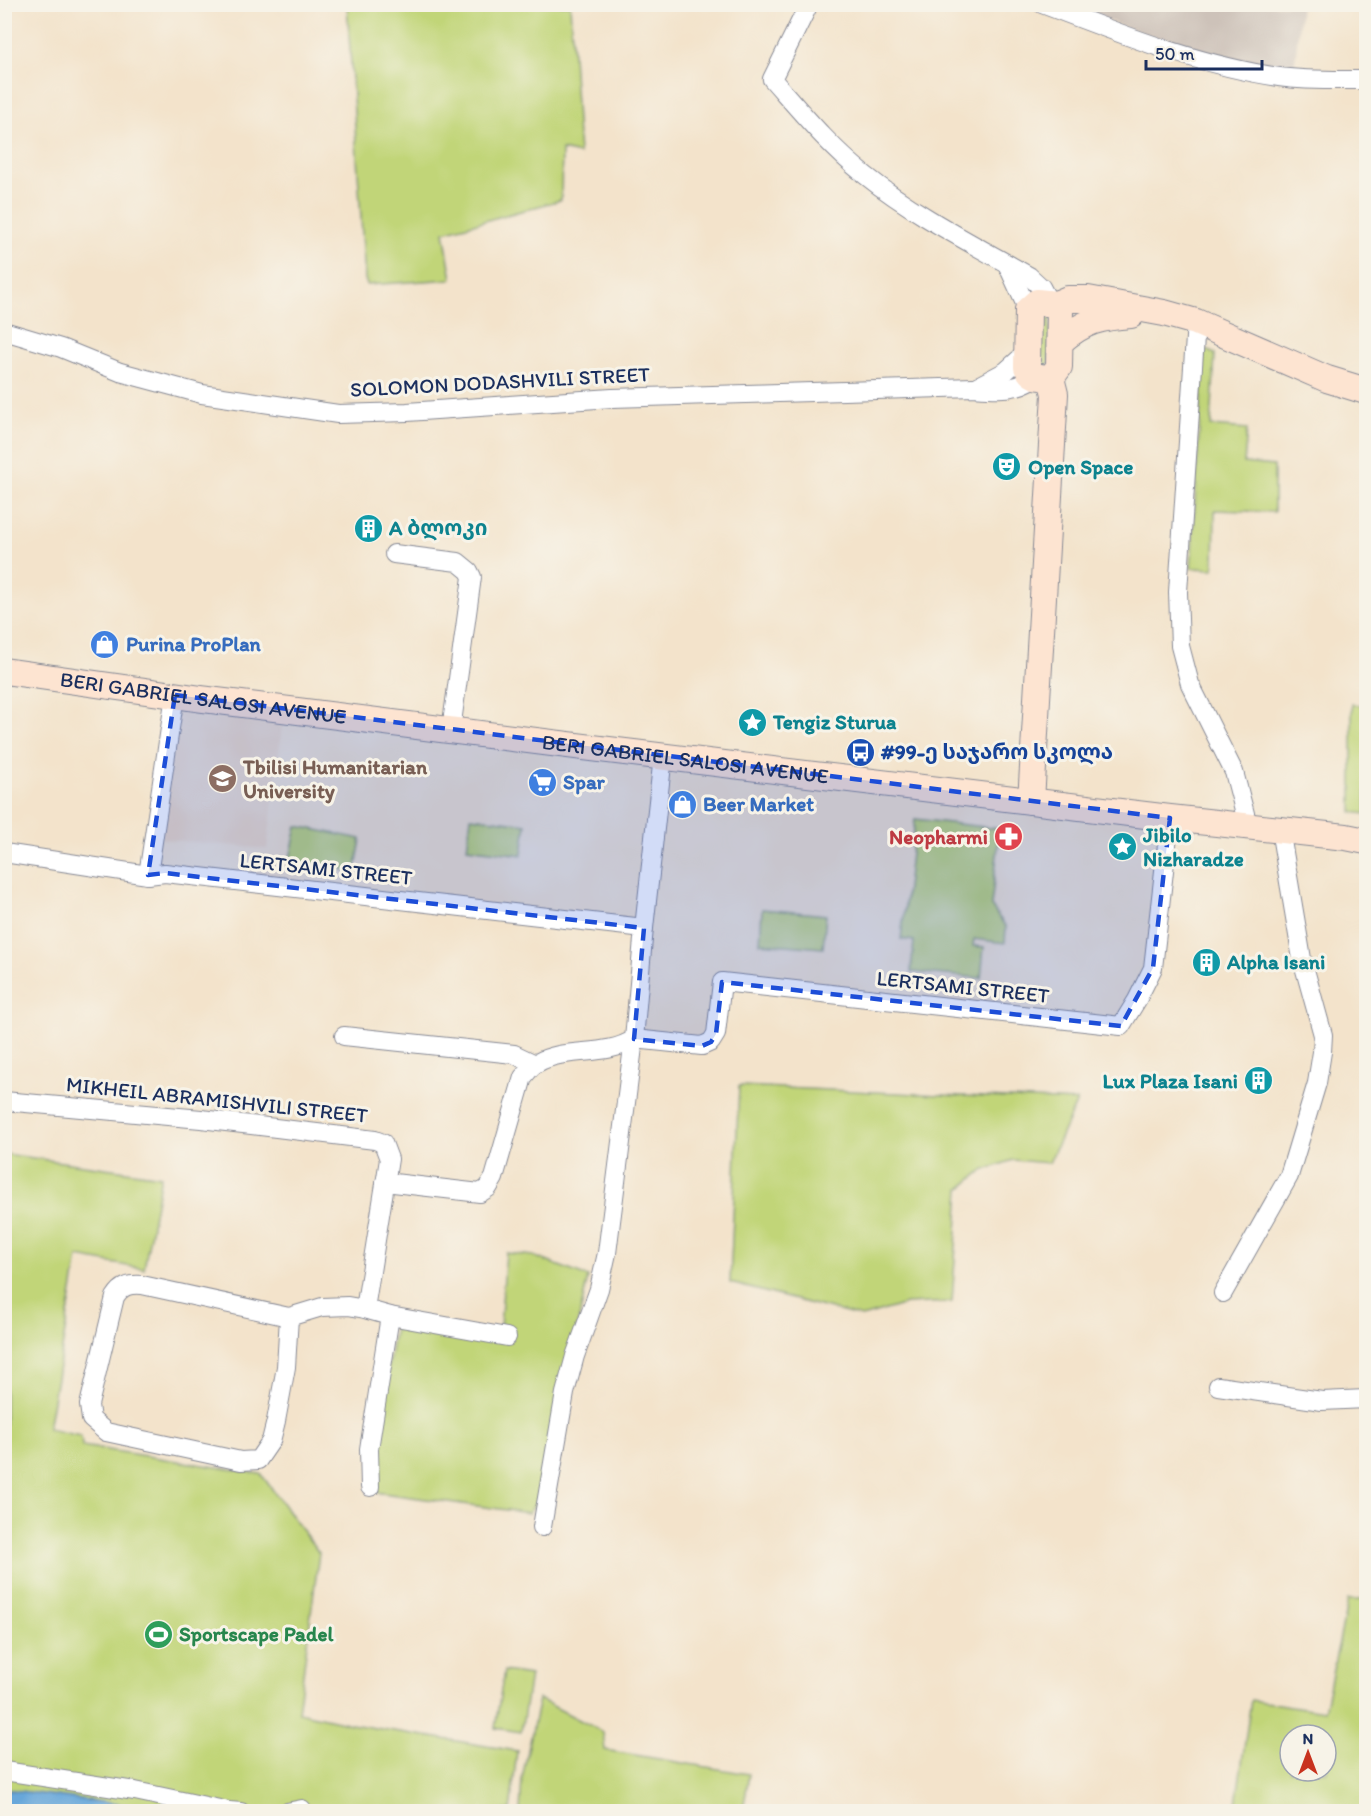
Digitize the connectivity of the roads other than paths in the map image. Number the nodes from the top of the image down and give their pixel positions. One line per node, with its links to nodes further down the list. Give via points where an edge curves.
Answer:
1 (809, 4): 4 (street, via 772,80 826,140 866,175 936,224 1029,276 1041,287)
2 (1042, 4): 3 (street, via 1193,58 1242,70 1281,77)
3 (1366, 80)
4 (1044, 305): 5 (main road, via 1088,299); 8 (main road, via 1060,310); 9 (main road)
5 (1164, 313): 6 (main road); 8 (main road, via 1099,319 1075,328)
6 (1196, 322): 12 (main road, via 1327,380); 20 (street, via 1178,592 1180,646 1190,684 1234,772)
7 (4, 331): 11 (street, SOLOMON DODASHVILI STREET, via 120,372 202,394 338,414 612,398)
8 (1061, 340): 10 (main road, via 1059,367)
9 (1026, 353): 10 (main road, via 1030,372); 11 (street, SOLOMON DODASHVILI STREET, via 1006,371)
10 (1044, 377): 11 (street, SOLOMON DODASHVILI STREET, via 1012,389); 18 (main road, via 1055,394)
11 (974, 387)
12 (1366, 392)
13 (394, 554): 16 (street, via 458,562 472,577)
14 (4, 671): 15 (main road, BERI GABRIEL SALOSI AVENUE)
15 (175, 695): 16 (main road, BERI GABRIEL SALOSI AVENUE); 24 (street)
16 (451, 730): 17 (main road, BERI GABRIEL SALOSI AVENUE)
17 (663, 756): 18 (main road, BERI GABRIEL SALOSI AVENUE); 25 (street)
18 (1031, 801): 19 (main road, BERI GABRIEL SALOSI AVENUE)
19 (1170, 818): 20 (main road, BERI GABRIEL SALOSI AVENUE); 27 (street, LERTSAMI STREET, via 1153,968 1121,1026 722,982 716,1034 711,1042 702,1046)
20 (1248, 825): 21 (main road, BERI GABRIEL SALOSI AVENUE)
21 (1280, 829): 22 (main road, BERI GABRIEL SALOSI AVENUE); 31 (street, via 1302,959 1323,1035 1322,1052 1317,1083 1289,1176)
22 (1366, 841)
23 (4, 853): 24 (street, LERTSAMI STREET)
24 (148, 875): 25 (street, LERTSAMI STREET, via 165,873)
25 (644, 928): 27 (street)
26 (344, 1036): 28 (street, via 514,1054)
27 (634, 1039): 28 (street, via 622,1047 550,1057); 39 (street, via 607,1253 565,1393)
28 (535, 1064): 30 (street, via 524,1077 488,1188 480,1193)
29 (4, 1101): 30 (street, MIKHEIL ABRAMISHVILI STREET, via 375,1140 383,1143 389,1159)
30 (385, 1182): 32 (street, MIKHEIL ABRAMISHVILI STREET)
31 (1223, 1293)
32 (365, 1309): 33 (street); 34 (street, via 322,1306)
33 (390, 1316): 35 (street); 38 (street, via 369,1449)
34 (289, 1317): 34 (street, via 142,1285 121,1288 115,1297 89,1405 91,1419 106,1432 241,1461 258,1460 271,1441 276,1420 286,1367)
35 (507, 1337)
36 (1218, 1386): 37 (street, via 1322,1401)
37 (1366, 1399)
38 (370, 1487)
39 (542, 1527)
40 (4, 1771): 41 (street)
41 (241, 1812)

